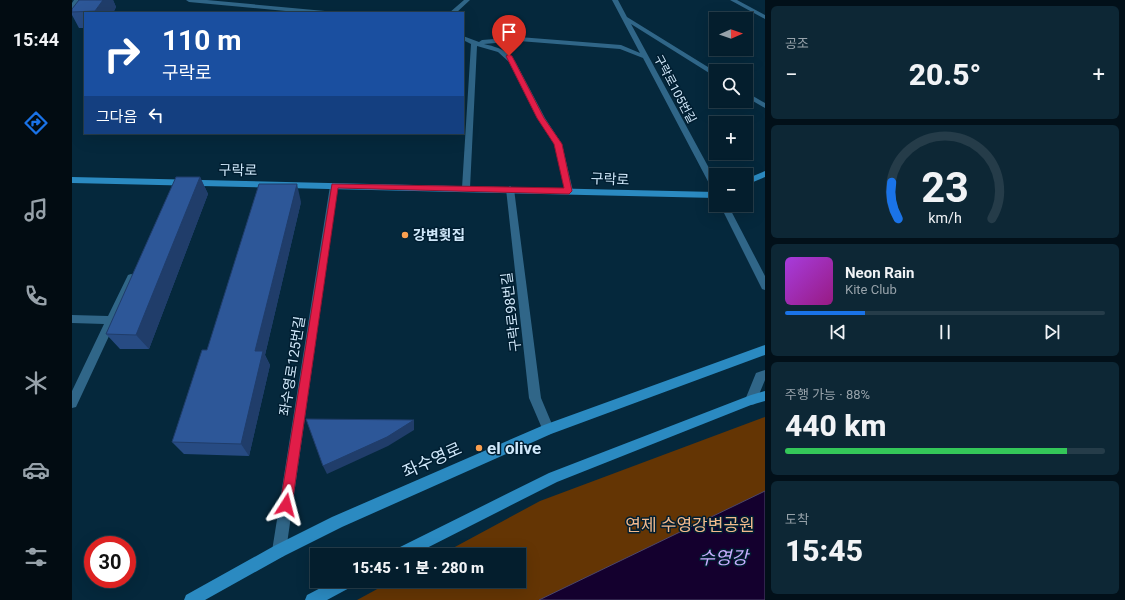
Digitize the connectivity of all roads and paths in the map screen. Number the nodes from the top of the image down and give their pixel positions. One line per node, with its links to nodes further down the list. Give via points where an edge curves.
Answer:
1 (77, 0): 7 (street)
2 (189, 0): 8 (street)
3 (283, 0): 8 (street)
4 (468, 0): 10 (street)
5 (615, 0): 12 (street, 구락로105번길)
6 (732, 0): 11 (street)
7 (72, 7)
8 (276, 8): 9 (street)
9 (315, 12)
10 (453, 12)
11 (765, 16)
12 (625, 18): 15 (street, 구락로105번길); 16 (street)
13 (464, 38): 14 (street)
14 (474, 43): 15 (street, via 519,39 621,46); 24 (street); 26 (street, via 509,56 541,118 558,144)
15 (645, 57): 20 (street, 구락로105번길)
16 (709, 71)
17 (753, 98): 18 (street)
18 (765, 106)
19 (765, 174): 21 (main road)
20 (709, 176)
21 (753, 179)
22 (72, 180): 23 (main road, 구락로, via 175,186)
23 (334, 186): 24 (main road, 구락로); 40 (street, 좌수영로125번길)
24 (466, 188): 25 (main road, 구락로)
25 (510, 189): 26 (main road, 구락로); 38 (street, 구락로98번길, via 535,398)
26 (569, 191): 27 (main road, 구락로)
27 (709, 195)
28 (728, 212): 30 (street)
29 (134, 272): 32 (street)
30 (765, 286)
31 (72, 319): 32 (street)
32 (111, 320): 37 (street)
33 (765, 350): 38 (main road, 좌수영로)
34 (765, 375): 36 (street, via 760,377)
35 (765, 396): 36 (main road)
36 (751, 400): 39 (main road, via 553,477)
37 (72, 403)
38 (548, 429): 40 (main road, 좌수영로, via 337,522)
39 (413, 548)
40 (279, 551): 42 (main road, 좌수영로)
41 (335, 588): 43 (main road)
42 (191, 600)
43 (312, 600)

